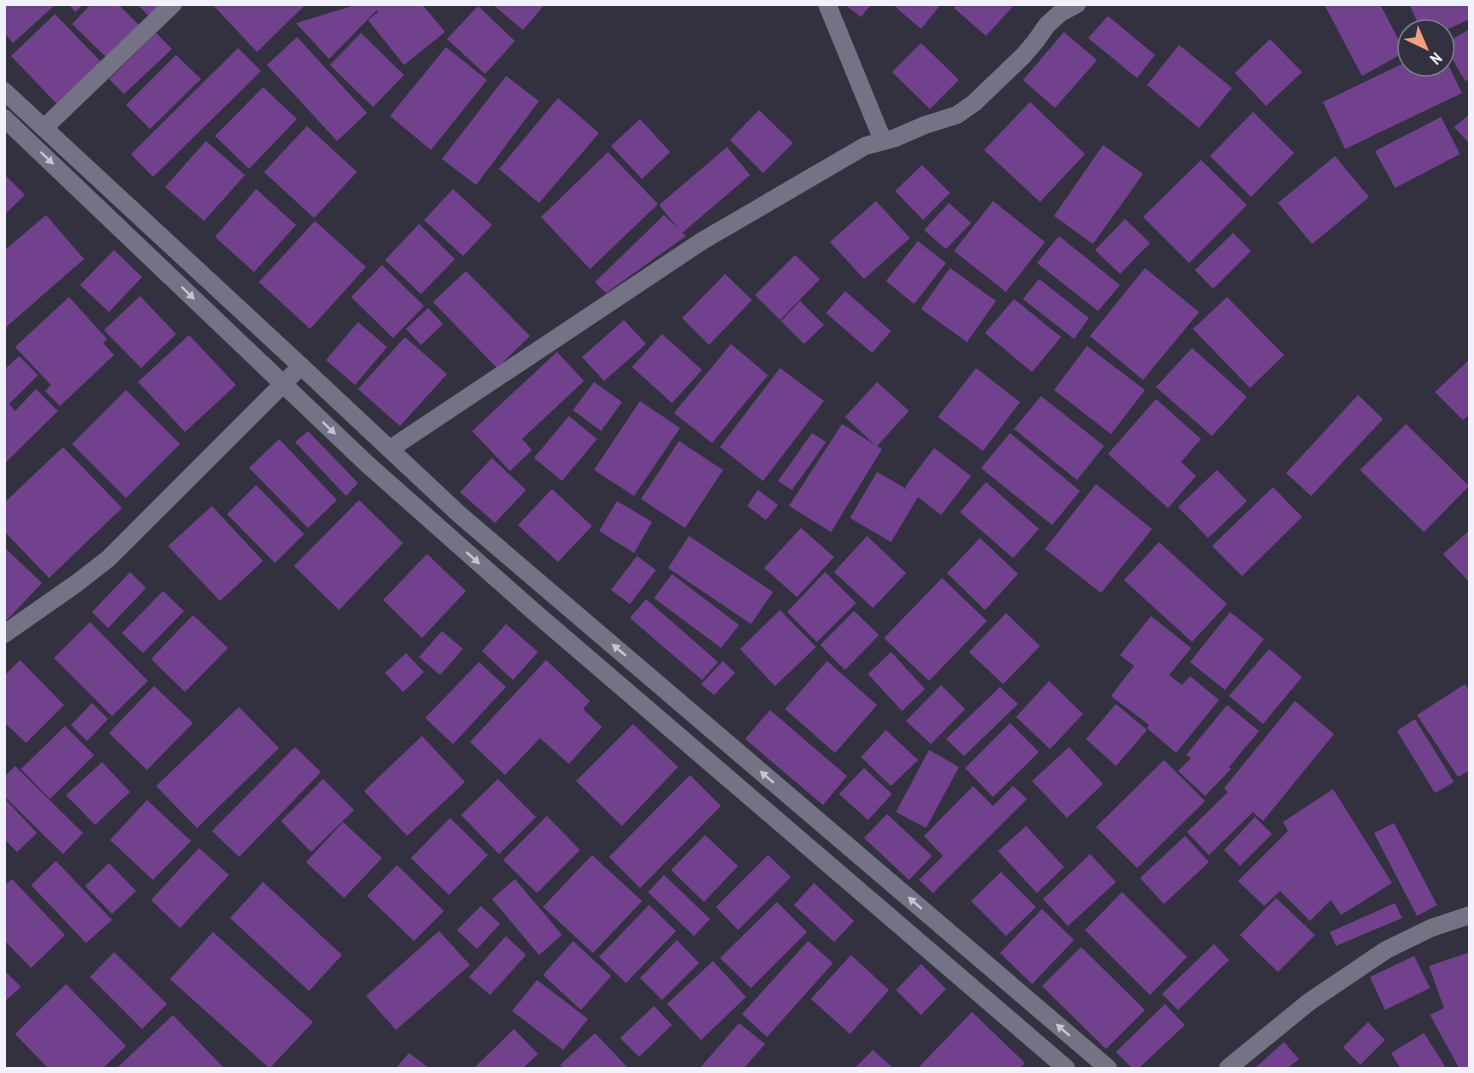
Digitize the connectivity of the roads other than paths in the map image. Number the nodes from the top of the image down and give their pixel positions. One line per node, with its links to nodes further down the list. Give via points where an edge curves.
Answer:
1 (173, 4): 6 (street)
2 (827, 4): 7 (street)
3 (1077, 4): 7 (street, via 1053,19 1023,56 974,103 957,115)
4 (4, 91): 6 (street)
5 (4, 118): 9 (street, one-way to 9)
6 (45, 128): 8 (street)
7 (883, 141): 10 (street, via 865,146 702,240)
8 (301, 366): 9 (street); 10 (street)
9 (283, 384): 11 (street, via 109,558); 13 (street, one-way to 13, via 532,610)
10 (390, 449): 14 (street, one-way to 10, via 460,516)
11 (4, 634)
12 (1470, 915): 15 (street, via 1386,950 1309,1002)
13 (1066, 1068)
14 (1108, 1068)
15 (1228, 1068)

